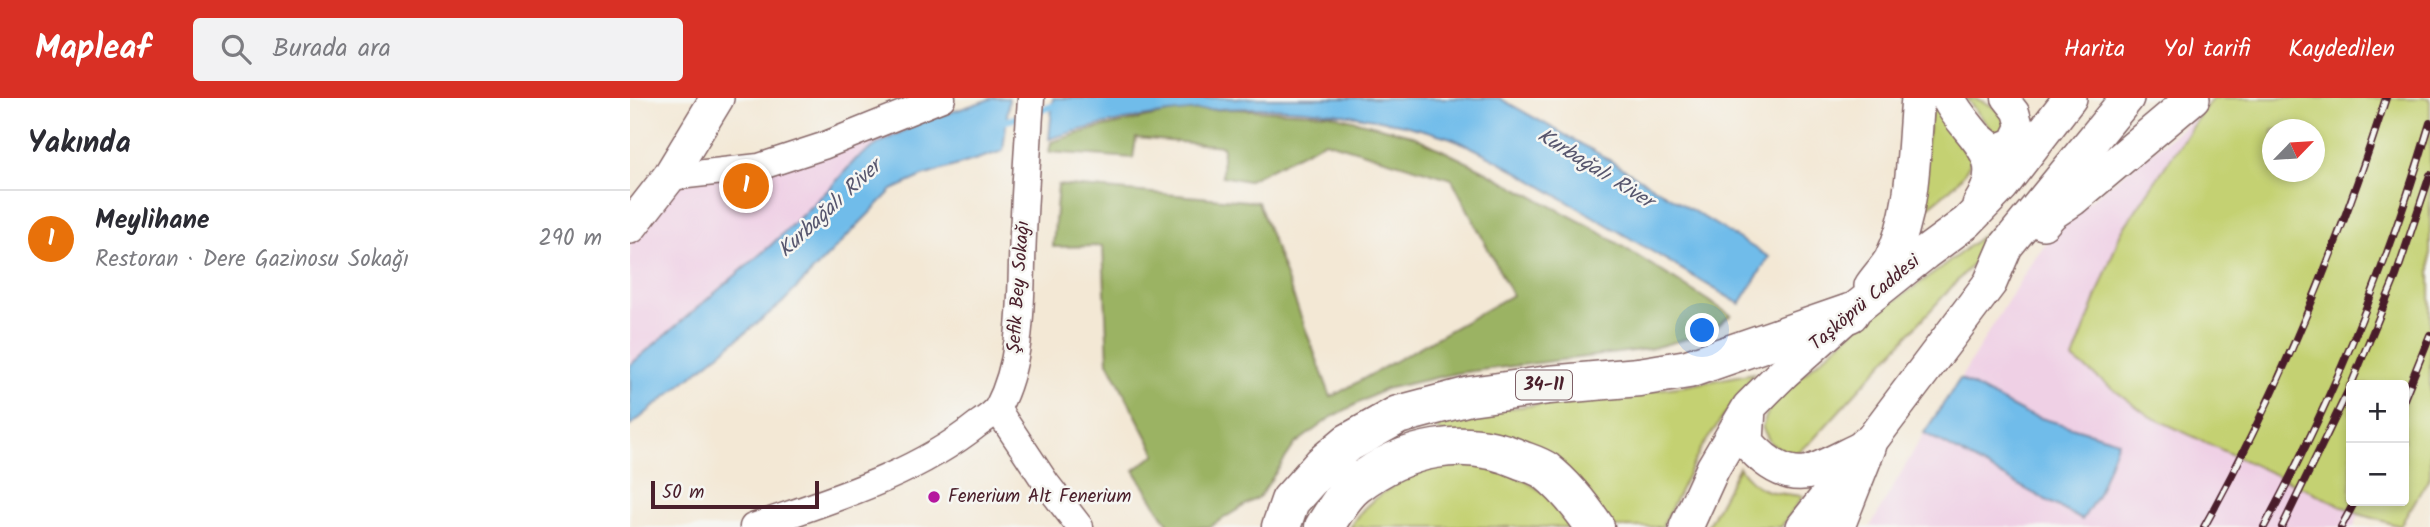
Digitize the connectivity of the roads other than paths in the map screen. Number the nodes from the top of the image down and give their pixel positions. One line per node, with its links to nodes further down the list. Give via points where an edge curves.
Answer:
1 (717, 98): 12 (main road)
2 (942, 98): 10 (street)
3 (1031, 98): 19 (street, Şefik Bey Sokağı, via 1020,323 1014,364)
4 (1918, 98): 17 (main road, via 1901,229 1891,260)
5 (1948, 98): 11 (main road)
6 (2005, 98): 11 (street, via 2020,126 2013,141 1995,148)
7 (2070, 98): 14 (main road, Taşköprü Caddesi, via 2002,186)
8 (2127, 98): 16 (main road, via 2006,246)
9 (2193, 98): 16 (main road, via 2052,213)
10 (911, 103): 12 (street, via 823,146 759,167)
11 (1973, 130): 14 (main road, via 1989,155 1990,187)
12 (669, 177): 13 (main road, via 654,192); 15 (main road)
13 (630, 202)
14 (1967, 222): 17 (main road, Taşköprü Caddesi)
15 (630, 227)
16 (1990, 283): 20 (main road)
17 (1850, 313): 18 (main road, Taşköprü Caddesi); 23 (highway, 34-11, via 1688,369 1470,396 1398,415 1348,443 1323,464 1290,501)
18 (1749, 407): 20 (main road, via 1747,442 1781,469 1805,473); 26 (main road, Taşköprü Caddesi, via 1713,468)
19 (997, 409): 21 (street, via 920,462); 22 (street)
20 (1867, 446): 27 (main road); 28 (highway)
21 (753, 527)
22 (1080, 527)
23 (1281, 527)
24 (1324, 527): 25 (highway, via 1354,486 1392,461 1430,448 1471,446 1505,453 1544,470 1580,503)
25 (1595, 527)
26 (1686, 527)
27 (1802, 527)
28 (1835, 527)

